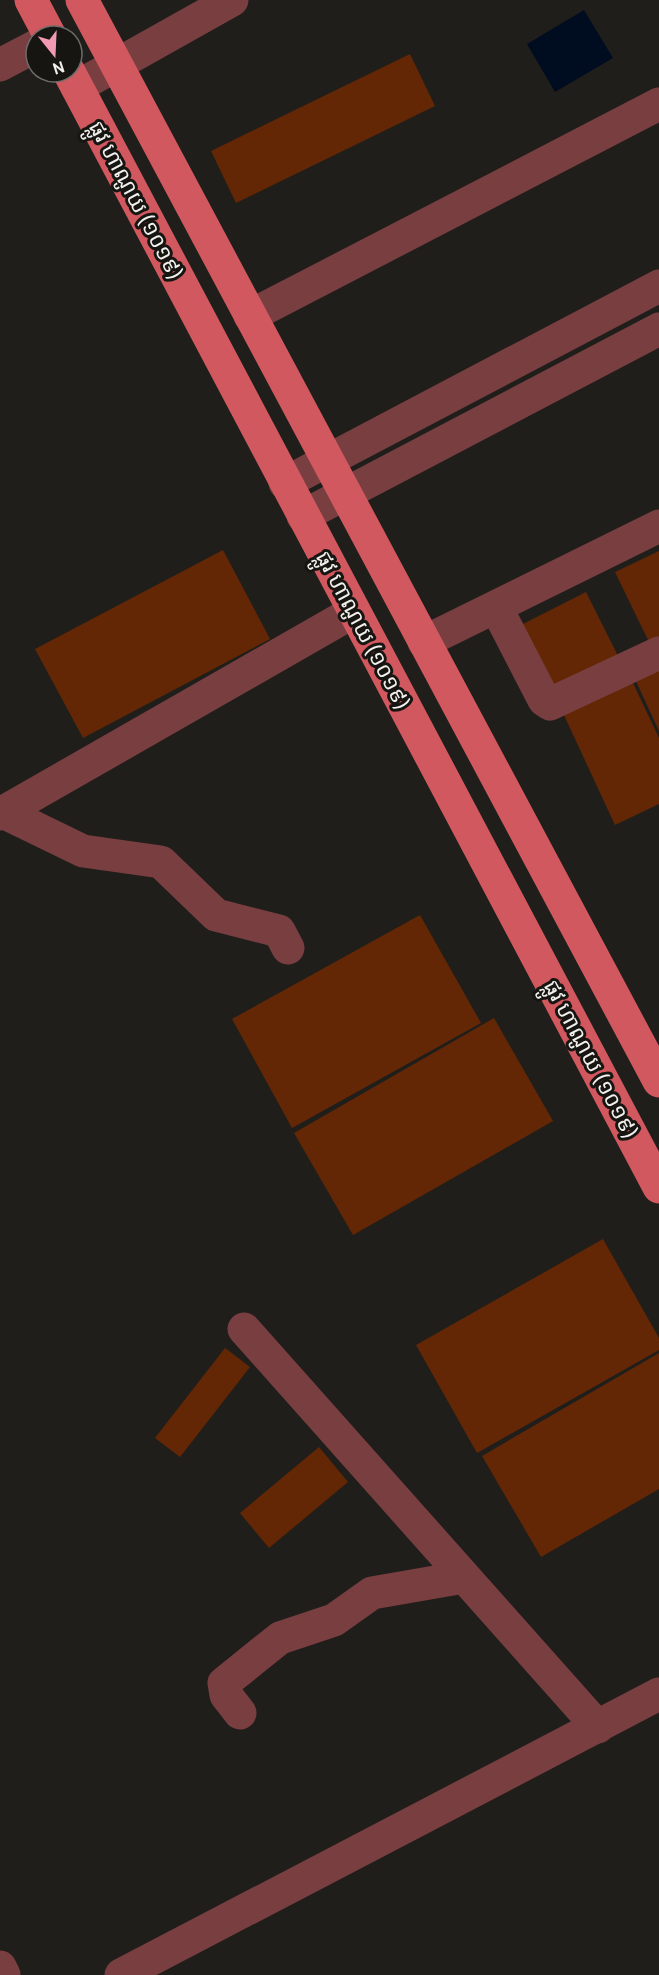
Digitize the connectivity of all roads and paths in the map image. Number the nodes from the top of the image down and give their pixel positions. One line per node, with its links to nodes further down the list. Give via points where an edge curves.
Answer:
1 (31, 0): 4 (main road)
2 (82, 0): 7 (main road, ផ្លូវ ហាណូយ (១០១៩))
3 (232, 0): 7 (street)
4 (44, 24)
5 (24, 52): 6 (street)
6 (0, 65)
7 (117, 66): 8 (street); 12 (main road, ផ្លូវ ហាណូយ (១០១៩))
8 (84, 76)
9 (75, 84): 15 (main road, ផ្លូវ ហាណូយ (១០១៩))
10 (659, 104): 12 (street)
11 (659, 286): 14 (street)
12 (250, 316): 14 (main road, ផ្លូវ ហាណូយ (១០១៩))
13 (659, 329): 16 (street)
14 (327, 460): 15 (street); 16 (main road, ផ្លូវ ហាណូយ (១០១៩))
15 (285, 483): 17 (main road, ផ្លូវ ហាណូយ (១០១៩))
16 (345, 494): 17 (street); 21 (main road, ផ្លូវ ហាណូយ (១០១៩))
17 (303, 516): 20 (main road, ផ្លូវ ហាណូយ (១០១៩))
18 (659, 526): 19 (street)
19 (496, 607): 21 (street); 22 (street, via 544,700 550,704)
20 (353, 612): 23 (street); 26 (main road, ផ្លូវ ហាណូយ (១០១៩))
21 (424, 642): 25 (main road, ផ្លូវ ហាណូយ (១០១៩))
22 (659, 653)
23 (2, 813): 24 (street, via 83,851 161,862 216,915 279,931)
24 (288, 948)
25 (659, 1081)
26 (659, 1186)
27 (244, 1329): 28 (street)
28 (464, 1577): 30 (street, via 372,1593 334,1620 280,1638 224,1683 226,1695); 31 (street)
29 (659, 1694): 31 (street)
30 (240, 1713)
31 (598, 1727): 34 (street)
32 (0, 1967): 33 (street)
33 (4, 1975)
34 (121, 1975)

